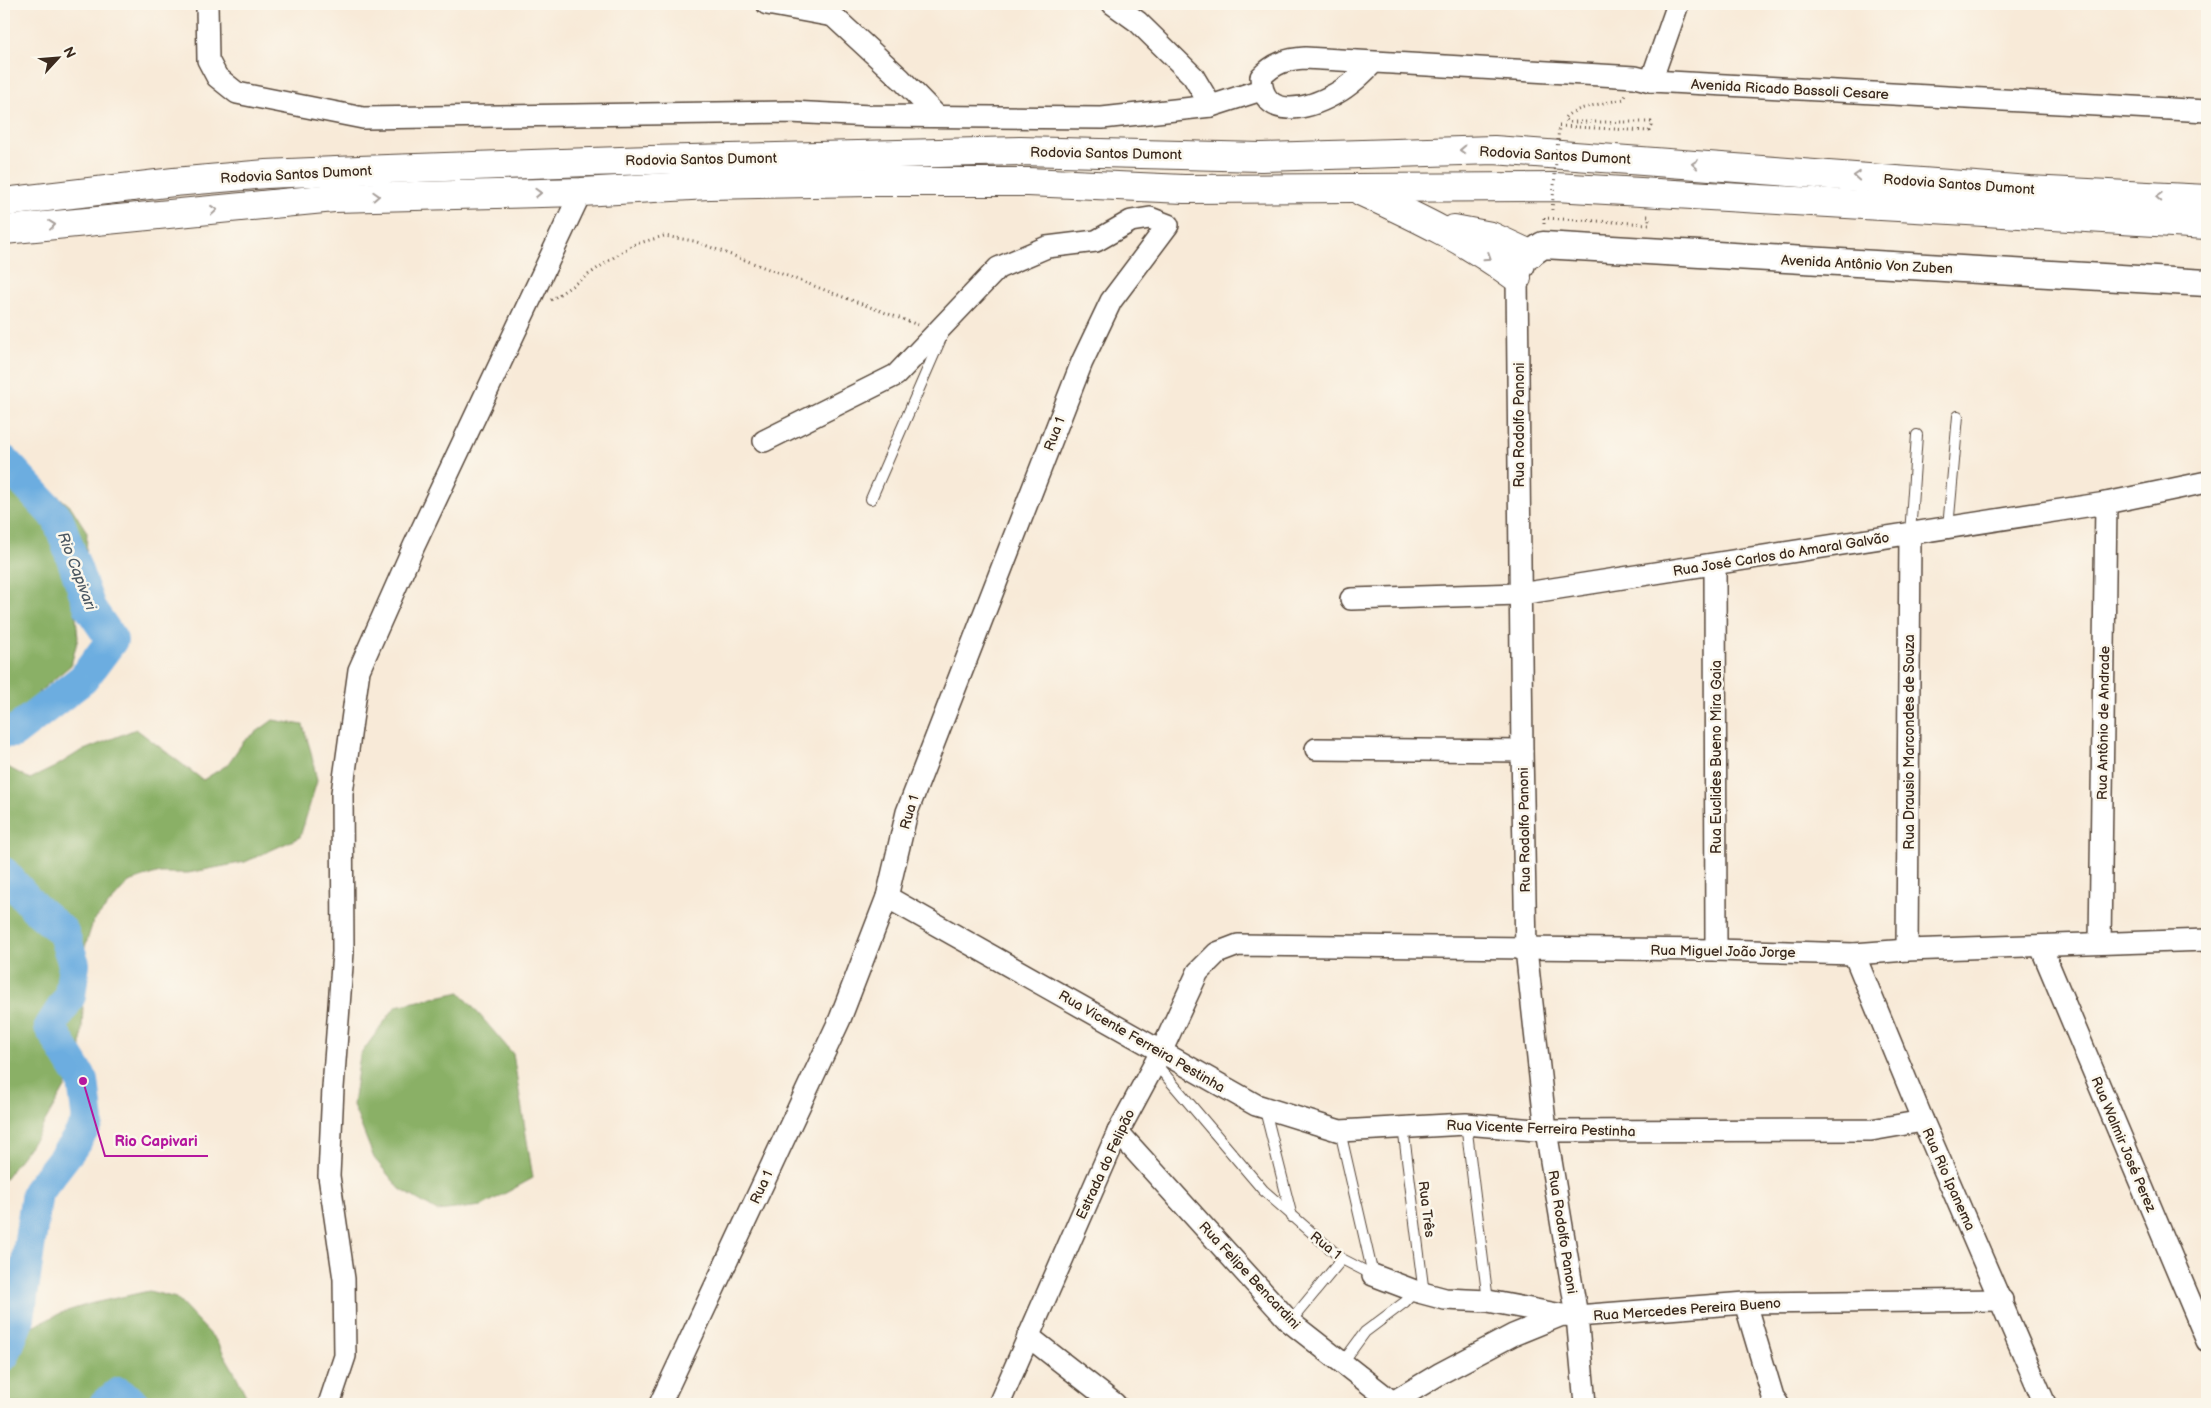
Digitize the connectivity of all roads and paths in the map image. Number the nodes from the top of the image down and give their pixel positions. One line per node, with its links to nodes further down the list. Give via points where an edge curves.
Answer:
1 (207, 4): 10 (street, via 208,60 217,77 237,93 363,118 790,112)
2 (767, 4): 10 (street, via 833,16)
3 (1113, 4): 8 (street, via 1138,22 1193,76)
4 (1678, 4): 6 (street)
5 (1374, 62): 6 (street, Avenida Ricado Bassoli Cesare); 7 (street, Avenida Ricado Bassoli Cesare, via 1286,59 1269,68 1261,77); 7 (street, via 1336,94 1310,106 1277,108 1266,100)
6 (1643, 79): 9 (street, Avenida Ricado Bassoli Cesare); 15 (path, bridge, via 1624,99 1574,111 1564,119 1569,122 1651,122 1649,131 1559,126 1552,210)
7 (1261, 90): 8 (street)
8 (1211, 106): 10 (street, via 1102,118)
9 (2207, 111)
10 (937, 116)
11 (1352, 187): 12 (highway, Rodovia Santos Dumont, via 1184,189 1028,182 869,182 709,185); 17 (highway); 18 (highway, Rodovia Santos Dumont, via 1555,187)
12 (581, 192): 19 (highway, Rodovia Santos Dumont, one-way to 12, via 334,198); 23 (street)
13 (2207, 200): 14 (highway, Rodovia Santos Dumont, one-way to 14, via 1494,150 1261,157 1010,152 359,170 174,182)
14 (4, 202)
15 (1562, 211)
16 (1640, 216): 20 (path, via 1649,216 1649,224 1544,218)
17 (1435, 225): 20 (highway, via 1490,236); 21 (highway, one-way to 21)
18 (2207, 225)
19 (4, 230)
20 (1536, 250): 21 (street, Rua Rodolfo Panoni); 22 (street, Avenida Antônio Von Zuben)
21 (1517, 278): 34 (street, Rua Rodolfo Panoni)
22 (2207, 284)
23 (520, 322): 24 (path, via 632,245 664,236 694,241); 68 (street, via 358,670 342,793 343,952 329,1176 344,1280 345,1356)
24 (943, 326): 27 (street, via 896,375); 29 (lane); 38 (street, Rua 1, via 998,268 1047,247 1096,241 1131,222 1150,218 1168,225 1111,301 1082,362 907,812)
25 (1958, 416): 31 (lane)
26 (1917, 436): 32 (lane)
27 (764, 441)
28 (2207, 482): 30 (street, Rua José Carlos do Amaral Galvão)
29 (871, 499)
30 (2106, 503): 31 (street, Rua José Carlos do Amaral Galvão); 40 (street, Rua Antônio de Andrade)
31 (1948, 528): 32 (street, Rua José Carlos do Amaral Galvão)
32 (1910, 534): 33 (street, Rua José Carlos do Amaral Galvão); 45 (street, Rua Drausio Marcondes de Souza)
33 (1715, 565): 34 (street, Rua José Carlos do Amaral Galvão); 44 (street, Rua Euclides Bueno Mira Gaia)
34 (1520, 594): 35 (street, Rua José Carlos do Amaral Galvão); 37 (street, Rua Rodolfo Panoni)
35 (1351, 599)
36 (1316, 748): 37 (street)
37 (1522, 751): 43 (street, Rua Rodolfo Panoni)
38 (887, 897): 47 (street, Rua Vicente Ferreira Pestinha); 69 (street, Rua 1, via 840,1019)
39 (2207, 940): 40 (street, Rua Miguel João Jorge)
40 (2100, 943): 42 (street, Rua Miguel João Jorge)
41 (1238, 945): 43 (street, Rua Miguel João Jorge); 47 (street, Estrada do Felipão, via 1217,953 1198,972)
42 (2041, 947): 45 (street, Rua Miguel João Jorge); 65 (street, Rua Walmir José Perez)
43 (1526, 949): 44 (street, Rua Miguel João Jorge); 53 (street, Rua Rodolfo Panoni)
44 (1716, 950): 46 (street, Rua Miguel João Jorge)
45 (1907, 950): 46 (street, Rua Miguel João Jorge)
46 (1854, 954): 49 (street, Rua Rio Ipanema)
47 (1158, 1058): 48 (street, Rua Vicente Ferreira Pestinha); 54 (street, Estrada do Felipão); 55 (lane, Rua 1, via 1263,1190)
48 (1265, 1110): 52 (street, Rua Vicente Ferreira Pestinha); 55 (lane)
49 (1923, 1121): 53 (street, Rua Vicente Ferreira Pestinha, via 1871,1130); 59 (street, Rua Rio Ipanema)
50 (1466, 1124): 51 (street, Rua Vicente Ferreira Pestinha); 53 (street, Rua Vicente Ferreira Pestinha); 60 (lane)
51 (1403, 1127): 52 (street, Rua Vicente Ferreira Pestinha); 58 (lane, Rua Três)
52 (1340, 1131): 57 (lane)
53 (1546, 1131): 62 (street, Rua Rodolfo Panoni)
54 (1118, 1132): 63 (street, Rua Felipe Bencardini); 64 (street, Estrada do Felipão)
55 (1292, 1217): 56 (lane, Rua 1)
56 (1342, 1259): 57 (lane, Rua 1); 63 (lane)
57 (1373, 1275): 58 (street, Rua 1)
58 (1419, 1292): 60 (street, Rua 1, via 1445,1298); 66 (lane, via 1365,1332)
59 (2002, 1300): 61 (street, Rua Mercedes Pereira Bueno); 74 (street, Rua Rio Ipanema)
60 (1488, 1301): 62 (street, Rua 1)
61 (1745, 1303): 62 (street, Rua Mercedes Pereira Bueno); 73 (street)
62 (1569, 1316): 67 (street, Rua Mercedes Pereira Bueno, via 1513,1335 1441,1373); 72 (street, Rua Rodolfo Panoni)
63 (1290, 1322): 66 (street, Rua Felipe Bencardini)
64 (1028, 1336): 70 (street, Estrada do Felipão); 71 (street)
65 (2207, 1342)
66 (1343, 1362): 67 (street, Rua Felipe Bencardini)
67 (1394, 1403)
68 (329, 1404)
69 (660, 1404)
70 (999, 1404)
71 (1115, 1404)
72 (1585, 1404)
73 (1778, 1404)
74 (2045, 1404)

